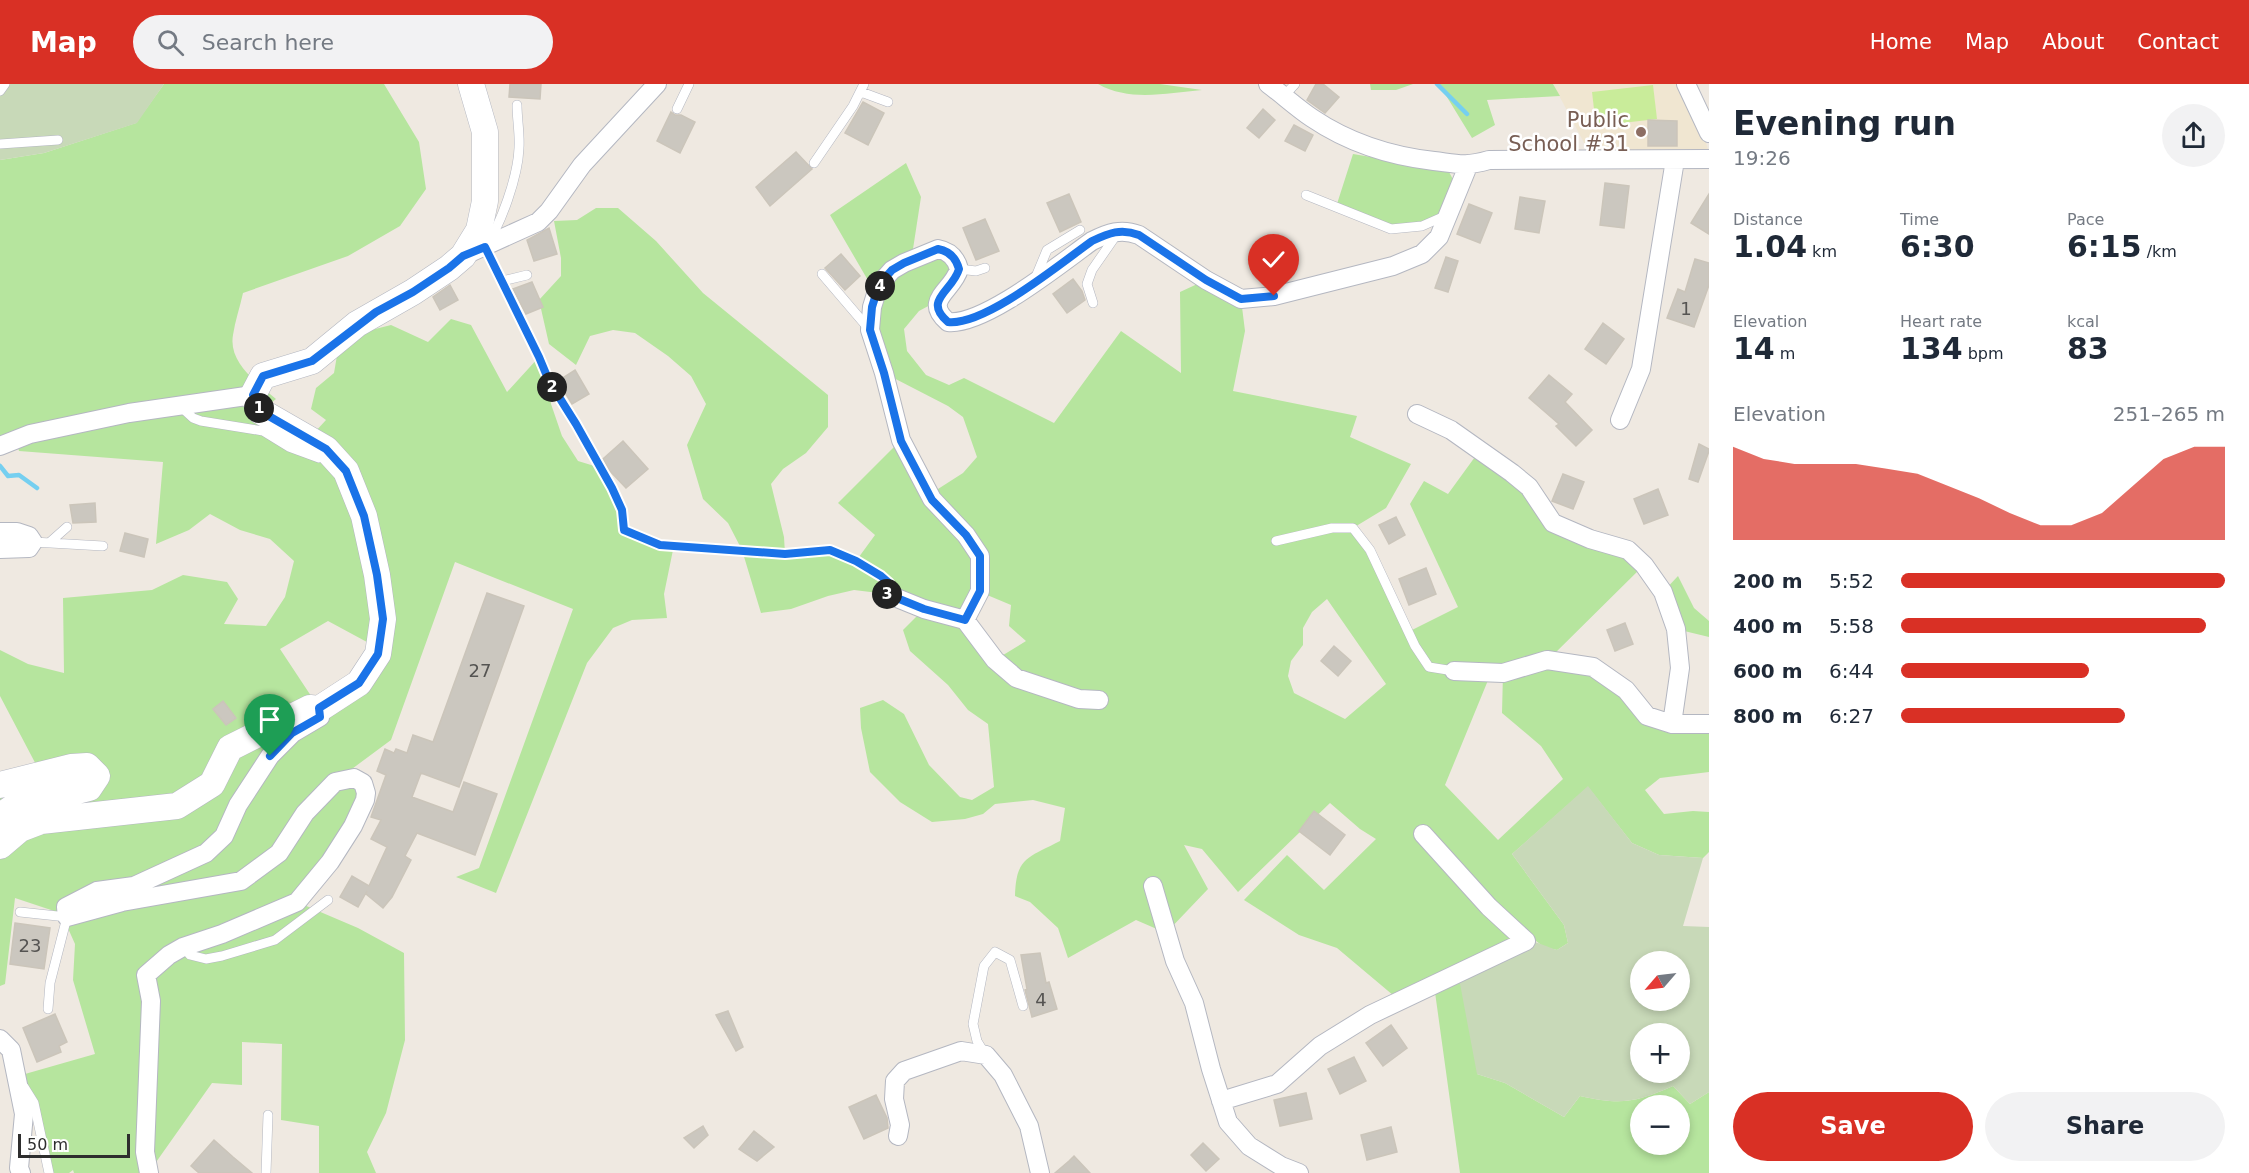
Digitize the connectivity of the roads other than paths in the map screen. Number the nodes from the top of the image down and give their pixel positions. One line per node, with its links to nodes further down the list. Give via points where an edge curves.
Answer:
1 (471, 84): 24 (street, via 486,132 485,201)
2 (649, 84): 10 (lane)
3 (657, 84): 10 (street)
4 (689, 84): 12 (lane)
5 (1268, 84): 8 (street)
6 (1686, 84): 13 (street)
7 (863, 88): 9 (lane); 18 (lane)
8 (1289, 90): 19 (street, via 1311,118 1356,143 1401,156)
9 (888, 102)
10 (639, 103): 24 (street, via 582,165 538,222)
11 (517, 105): 24 (lane, via 517,168 496,232)
12 (677, 109)
13 (1709, 133)
14 (58, 141): 15 (lane)
15 (0, 144)
16 (1709, 159): 17 (street)
17 (1675, 160): 19 (street, via 1489,160); 36 (street, via 1641,369)
18 (814, 163)
19 (1468, 166): 21 (street)
20 (1306, 195): 21 (lane, via 1391,229 1422,226)
21 (1447, 215): 23 (street, via 1439,237 1427,250 1393,266 1274,296 1241,299 1139,235)
22 (1080, 230): 30 (lane, via 1047,250)
23 (1119, 231): 30 (street, via 1092,241); 31 (lane, via 1092,270 1087,284)
24 (474, 251): 29 (lane); 33 (street, via 357,324 312,361 263,376)
25 (985, 268): 26 (lane)
26 (959, 269): 30 (street, via 937,303 937,309 948,322 956,323 993,309); 32 (street, via 953,256 938,249 892,270 877,291)
27 (822, 274): 32 (lane)
28 (527, 275): 29 (lane)
29 (502, 281): 45 (lane, via 549,381 612,488 622,510 624,530 660,545 785,554 830,550 881,576 889,583)
30 (1034, 282)
31 (1093, 303)
32 (870, 330): 46 (street, via 901,441 932,500 966,535 980,556 980,591)
33 (253, 395): 34 (street); 49 (street, via 260,411 326,449 346,471 364,516 377,575 383,619 378,654 359,683)
34 (178, 405): 37 (street, via 30,434); 38 (lane, via 193,418 263,431 289,447)
35 (1417, 414): 50 (street, via 1451,430 1529,487 1553,524 1628,550 1644,565 1663,592 1676,629 1680,668)
36 (1620, 420)
37 (0, 446)
38 (321, 459)
39 (67, 527): 42 (lane)
40 (0, 532): 42 (street, via 17,532)
41 (1276, 541): 47 (lane, via 1332,528 1353,528 1370,550 1415,646 1429,667)
42 (41, 543): 43 (lane); 44 (street, via 28,548)
43 (103, 546)
44 (0, 549)
45 (887, 594): 46 (street)
46 (965, 620): 48 (street, via 995,660 1016,678 1079,699)
47 (1454, 671): 50 (street, via 1503,673 1547,660 1593,667 1626,690 1647,716)
48 (1099, 700)
49 (319, 708): 55 (street, via 310,708 230,748 212,784 177,806 41,821 20,829); 59 (street, via 320,717 292,733 270,756 238,805 224,836 206,853 134,886 97,891 66,907)
50 (1672, 724): 51 (street)
51 (1709, 724)
52 (0, 785): 53 (street, via 71,767 87,766 97,776 89,788 12,808)
53 (0, 816)
54 (1423, 834): 66 (street, via 1489,907 1526,941 1370,1015 1320,1046 1276,1084)
55 (0, 846)
56 (1153, 886): 66 (street, via 1174,961 1194,1003)
57 (328, 900): 60 (lane, via 275,940 206,959 190,955)
58 (20, 912): 59 (lane)
59 (67, 917): 60 (street, via 122,902 241,881 279,853 305,813 335,782 354,778 363,783 365,800 352,826 330,862 297,902); 62 (lane, via 50,983)
60 (183, 947): 71 (street, via 146,975 150,1001 145,1152)
61 (1023, 1006): 64 (lane, via 1010,960 995,952 984,966 974,1024 977,1041)
62 (48, 1009)
63 (0, 1039): 65 (street, via 12,1050)
64 (986, 1055): 68 (street, via 961,1051 904,1071 895,1081); 73 (street, via 1003,1075 1029,1126)
65 (18, 1076): 69 (street, via 24,1114); 70 (lane, via 34,1102)
66 (1221, 1101): 74 (street, via 1228,1122 1249,1146 1281,1167)
67 (268, 1115): 72 (lane)
68 (898, 1136)
69 (21, 1173)
70 (49, 1173)
71 (149, 1173)
72 (266, 1173)
73 (1040, 1173)
74 (1299, 1173)

